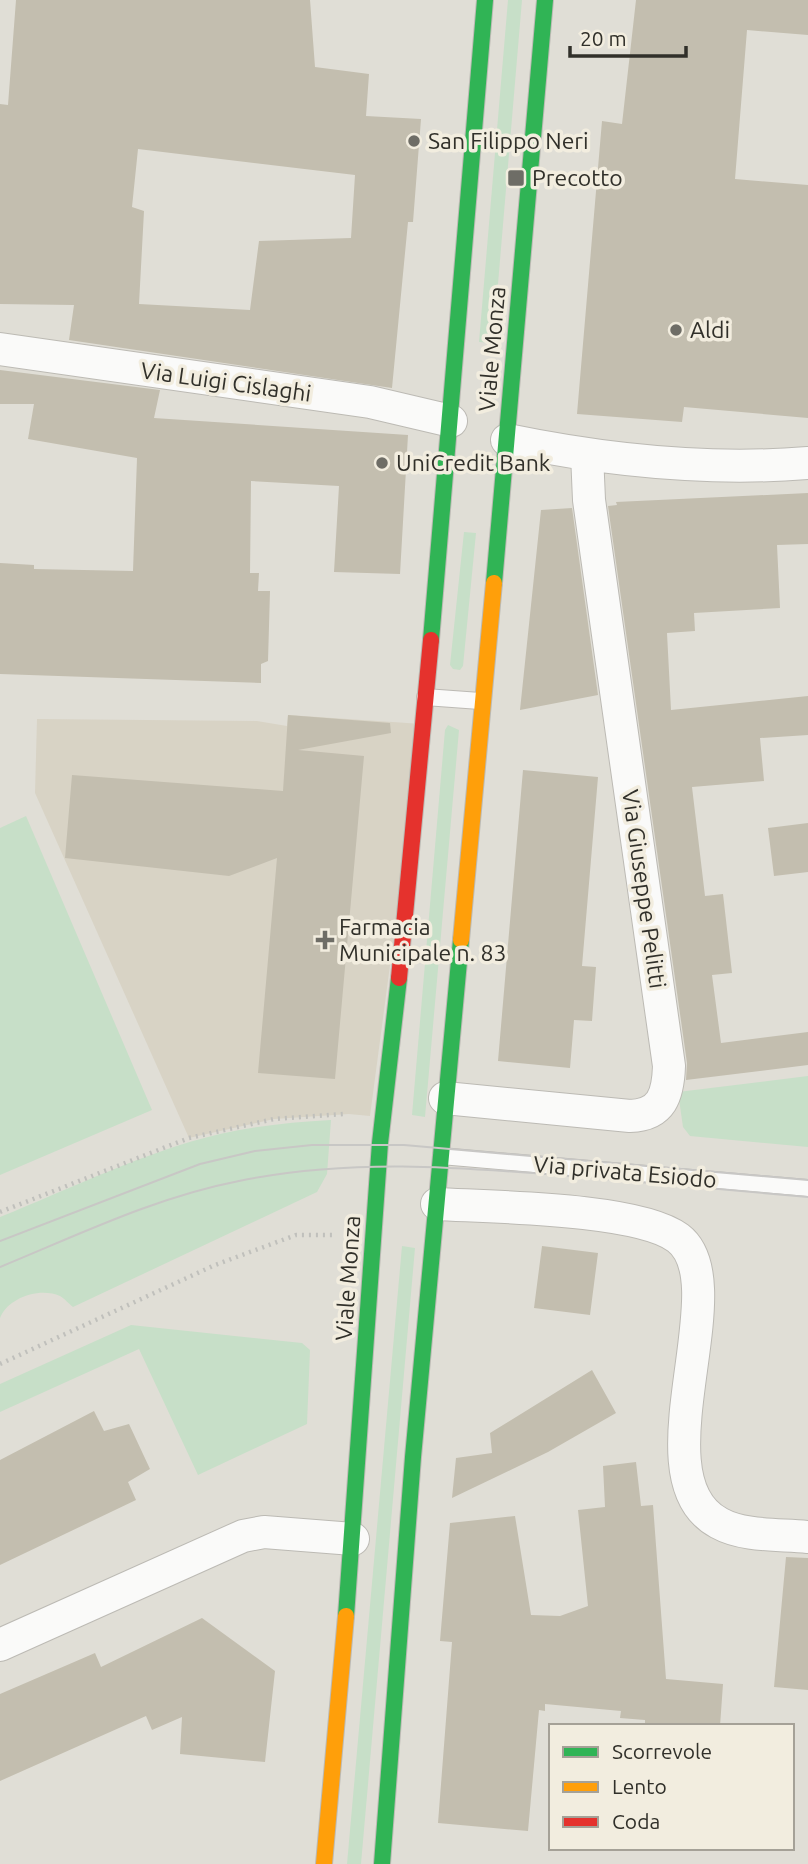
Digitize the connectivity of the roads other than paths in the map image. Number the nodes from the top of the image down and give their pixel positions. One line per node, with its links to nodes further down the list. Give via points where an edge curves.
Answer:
1 (485, 0): 4 (main road, Viale Monza)
2 (545, 0): 5 (main road, Viale Monza)
3 (0, 349): 4 (street, Via Luigi Cislaghi, via 370,402)
4 (457, 423): 8 (main road, Viale Monza)
5 (501, 438): 6 (street); 9 (main road, Viale Monza)
6 (587, 454): 7 (street, via 753,465); 10 (street, Via Giuseppe Pelitti, via 588,494 668,1056 665,1098 652,1112 630,1116)
7 (808, 463)
8 (425, 697): 9 (lane); 15 (main road, Viale Monza)
9 (480, 701): 10 (main road, Viale Monza)
10 (445, 1098): 11 (main road, Viale Monza)
11 (441, 1156): 12 (lane, Via privata Esiodo); 13 (main road, Viale Monza)
12 (808, 1188)
13 (431, 1203): 14 (street, via 607,1216 668,1231 687,1247 696,1271 698,1296 686,1419 688,1480 704,1511 721,1525); 18 (main road, Viale Monza)
14 (808, 1537)
15 (352, 1539): 16 (street, via 264,1532 243,1536); 17 (main road, Viale Monza)
16 (0, 1645)
17 (324, 1864)
18 (382, 1864)

